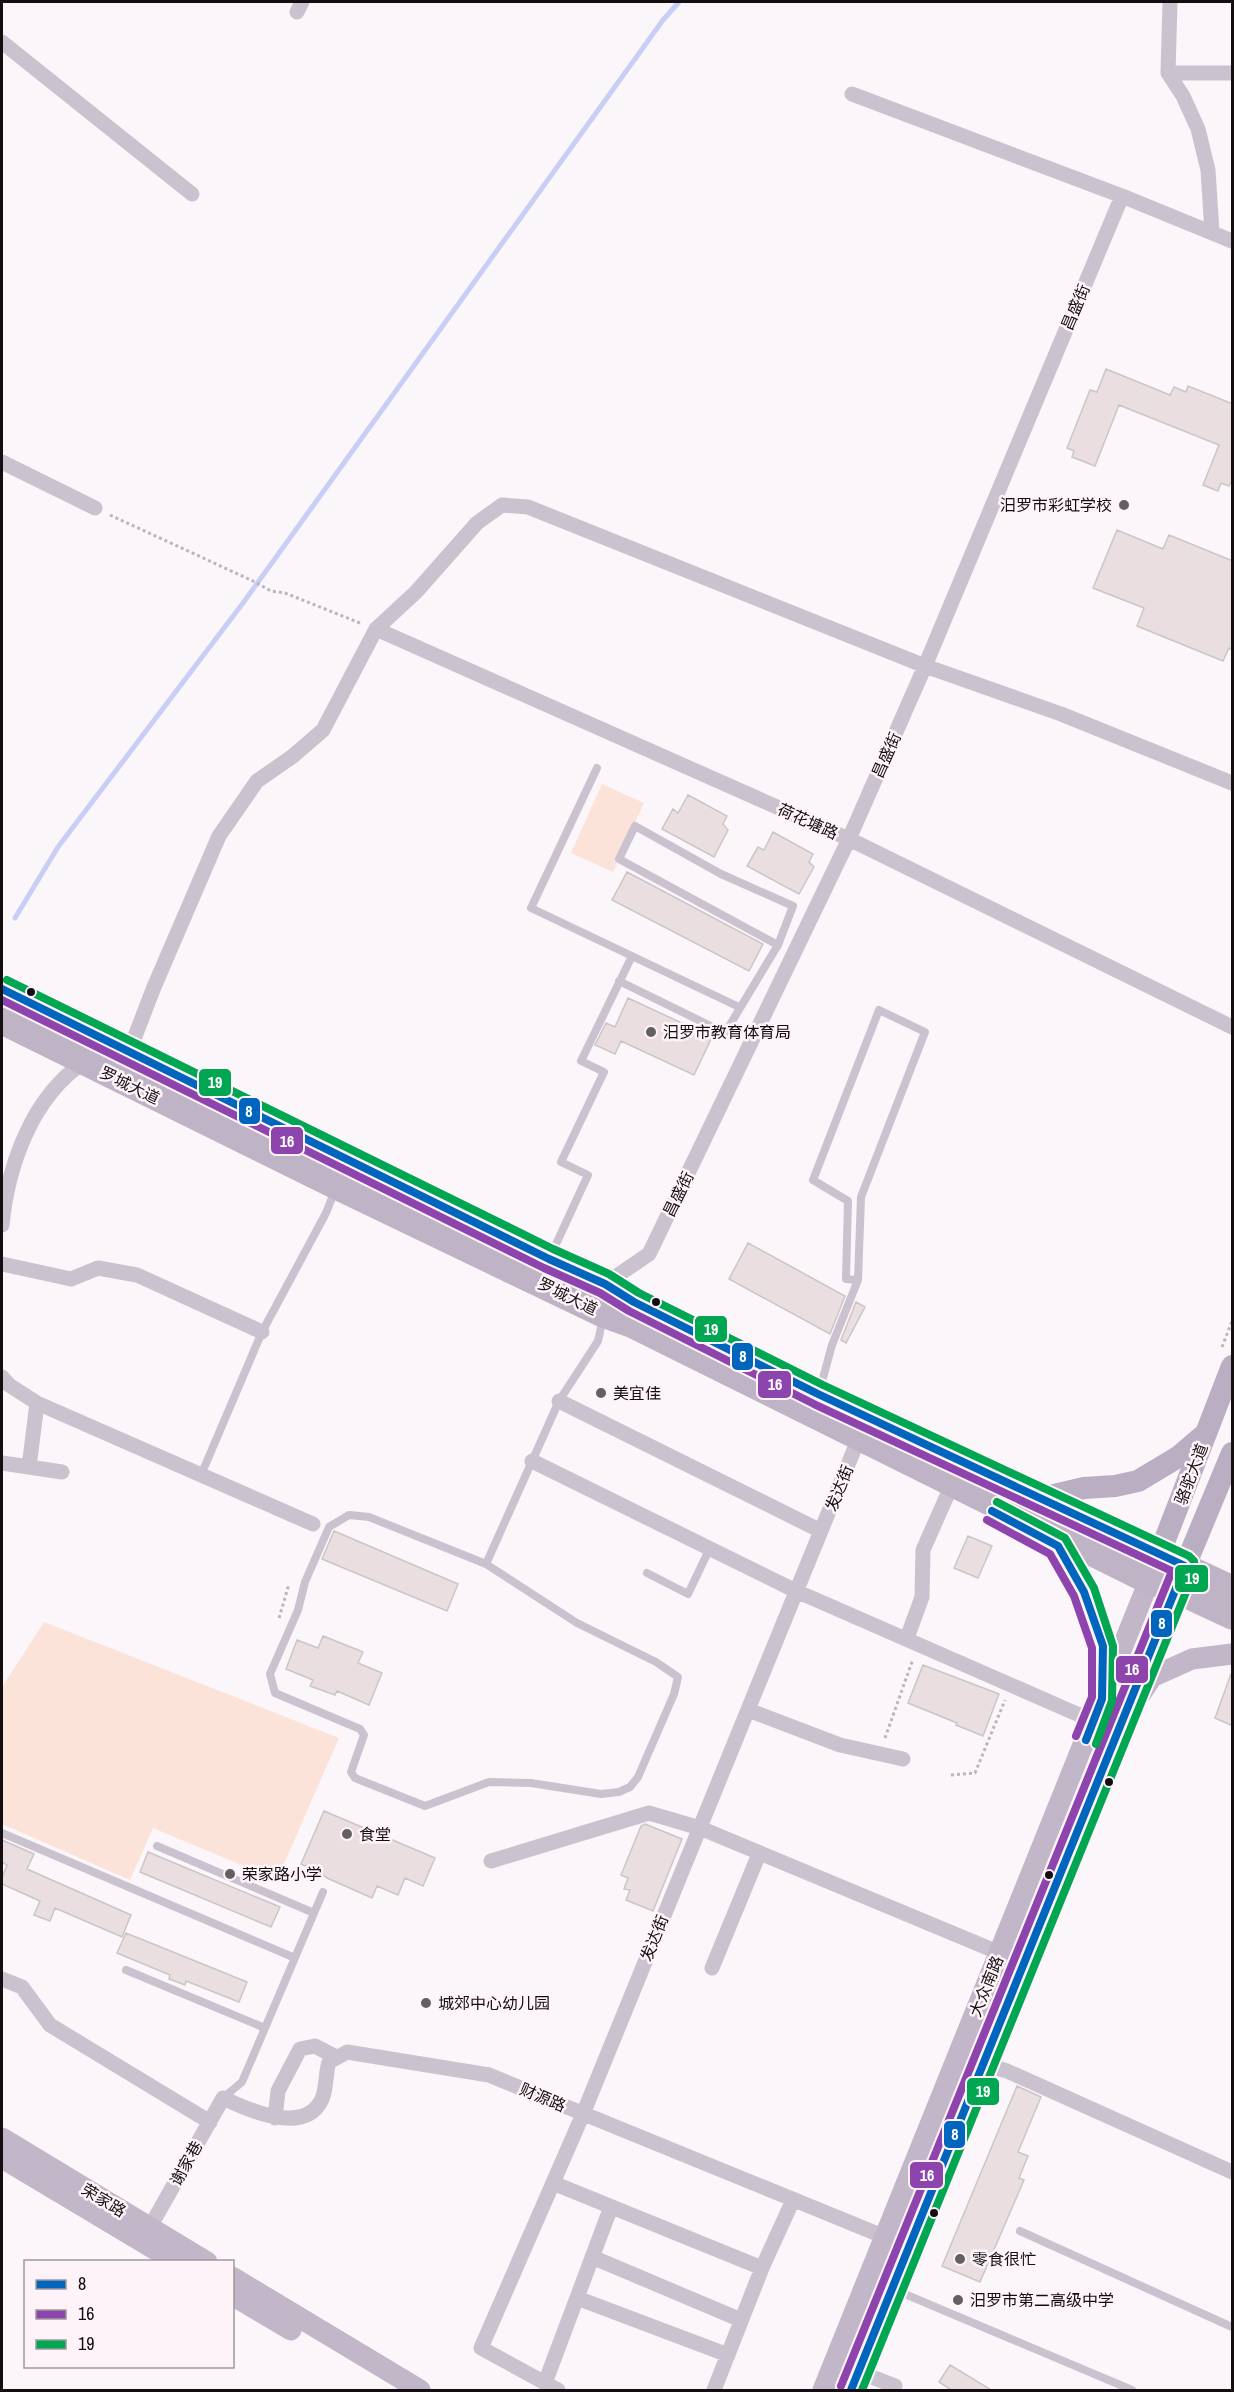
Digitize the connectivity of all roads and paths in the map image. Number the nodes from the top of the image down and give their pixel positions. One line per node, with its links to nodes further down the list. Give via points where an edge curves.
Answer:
1 (1170, 2): 3 (street)
2 (2, 42): 6 (street)
3 (1168, 73): 4 (street); 8 (street, via 1198,129 1208,170)
4 (1233, 73)
5 (852, 94): 7 (street)
6 (192, 194)
7 (1122, 196): 8 (street); 13 (street, 昌盛街)
8 (1212, 232): 9 (street)
9 (1233, 241)
10 (2, 462): 11 (street)
11 (95, 508): 12 (path, via 271,591)
12 (376, 629): 13 (street, via 416,592 477,523 502,504 528,507); 16 (street, 荷花塘路); 24 (street, via 323,730 258,781 219,836)
13 (925, 666): 15 (street, via 1061,714); 16 (street, 昌盛街)
14 (597, 768): 18 (lane, via 531,908)
15 (1233, 783)
16 (849, 839): 23 (street, 荷花塘路); 31 (street, 昌盛街, via 649,1254)
17 (778, 945): 17 (lane, via 793,906 721,874 635,826 619,859); 21 (lane)
18 (632, 956): 19 (lane); 21 (lane)
19 (619, 981): 21 (lane, via 725,1033); 28 (lane, via 581,1061 604,1072 561,1162 588,1175)
20 (2, 988): 24 (highway, 罗城大道)
21 (739, 1007)
22 (2, 1021): 25 (highway, 罗城大道)
23 (1233, 1028)
24 (129, 1052): 28 (highway, 罗城大道)
25 (84, 1062): 26 (highway, 罗城大道); 27 (street, via 57,1086 20,1145 4,1200)
26 (336, 1186): 32 (highway, 罗城大道); 33 (lane, via 326,1213)
27 (2, 1225)
28 (549, 1259): 31 (highway, 罗城大道)
29 (2, 1264): 33 (street, via 71,1279 98,1268 137,1275)
30 (858, 1280): 30 (lane, via 861,1197 925,1032 879,1010 813,1180 848,1201 846,1279); 36 (lane, via 832,1345)
31 (604, 1284): 36 (highway, 罗城大道)
32 (603, 1314): 37 (lane, via 598,1341); 39 (highway, 罗城大道)
33 (262, 1332): 47 (lane)
34 (1233, 1366): 40 (main road, 骆驼大道)
35 (2, 1377): 38 (street)
36 (818, 1394): 49 (highway, 罗城大道)
37 (559, 1401): 43 (lane); 51 (street)
38 (37, 1403): 45 (street); 47 (street)
39 (832, 1422): 41 (main road); 56 (highway, 罗城大道)
40 (1206, 1433): 49 (main road, via 1178,1456 1138,1480); 53 (main road, 骆驼大道)
41 (856, 1445): 48 (main road); 51 (street, 发达街)
42 (1233, 1453): 56 (main road, 骆驼大道)
43 (532, 1461): 52 (street); 54 (lane)
44 (2, 1463): 45 (street)
45 (28, 1467): 46 (street)
46 (62, 1472)
47 (201, 1475): 50 (street)
48 (950, 1490): 60 (street, via 923,1550 922,1597); 63 (main road, via 1059,1546 1084,1592 1103,1646)
49 (1041, 1498): 53 (highway, 罗城大道)
50 (313, 1524)
51 (822, 1531): 58 (street, 发达街)
52 (709, 1550): 55 (lane, via 688,1594); 58 (street)
53 (1159, 1555): 56 (highway, 罗城大道)
54 (486, 1564): 54 (lane, via 577,1623 678,1677 638,1777 630,1787 601,1794 531,1783 489,1782 425,1806 355,1778 351,1772 364,1736 360,1729 275,1693 270,1674 329,1527 350,1515 369,1517)
55 (647, 1573)
56 (1169, 1579): 57 (highway, 罗城大道); 59 (highway, 罗城大道); 63 (main road, 大众南路); 65 (main road, 大众南路)
57 (1233, 1589)
58 (796, 1591): 60 (street); 64 (street, 发达街)
59 (1233, 1616)
60 (913, 1641): 62 (street); 67 (path)
61 (1233, 1654): 65 (main road, via 1192,1659 1152,1677)
62 (1011, 1684): 66 (street); 69 (path, via 975,1773)
63 (1102, 1700): 66 (main road, 大众南路)
64 (748, 1710): 67 (street, via 840,1745); 70 (street, 发达街)
65 (1127, 1712): 84 (main road, 大众南路)
66 (1093, 1721): 77 (main road, 大众南路)
67 (880, 1754): 68 (street)
68 (903, 1759)
69 (951, 1775)
70 (700, 1828): 73 (street); 74 (street, via 649,1813); 86 (street, 发达街)
71 (2, 1833): 78 (lane)
72 (157, 1846): 76 (lane)
73 (759, 1854): 77 (street); 79 (street)
74 (492, 1861)
75 (323, 1892): 76 (lane)
76 (314, 1913): 78 (lane)
77 (1000, 1953): 97 (main road, 大众南路)
78 (295, 1958): 82 (lane)
79 (712, 1968)
80 (126, 1970): 82 (lane)
81 (2, 1979): 88 (street, via 22,1987 50,2025)
82 (265, 2028): 85 (lane, via 243,2082)
83 (336, 2057): 86 (street, 财源路, via 347,2052 489,2074); 87 (street, via 329,2062 322,2101 310,2113 290,2119); 87 (street, via 315,2046 300,2049 278,2091)
84 (984, 2064): 91 (street); 103 (main road, 大众南路)
85 (223, 2098): 87 (street); 88 (street, 谢家巷)
86 (583, 2114): 92 (street, 发达街); 93 (street, 财源路)
87 (275, 2118)
88 (210, 2121): 95 (street, 谢家巷)
89 (2, 2138): 95 (main road, 荣家路)
90 (2, 2158): 99 (main road, 荣家路)
91 (1233, 2172)
92 (553, 2183): 94 (street); 110 (street, 发达街, via 482,2348)
93 (793, 2200): 97 (street, 财源路); 101 (street)
94 (611, 2207): 98 (street); 101 (street)
95 (150, 2227): 100 (main road, 荣家路)
96 (1020, 2231): 107 (lane)
97 (885, 2237): 116 (main road, 大众南路)
98 (592, 2257): 105 (street); 106 (street)
99 (173, 2260)
100 (204, 2260)
101 (762, 2268): 106 (street)
102 (234, 2278): 113 (main road)
103 (893, 2289): 109 (main road, 大众南路); 117 (lane)
104 (234, 2296): 112 (main road)
105 (577, 2298): 108 (street); 110 (street)
106 (741, 2320): 108 (street)
107 (1233, 2327)
108 (728, 2355): 115 (street)
109 (855, 2381): 111 (street)
110 (545, 2383): 114 (street, 发达街)
111 (895, 2386)
112 (395, 2391)
113 (420, 2391)
114 (558, 2391)
115 (714, 2391)
116 (823, 2391)
117 (1132, 2391)

